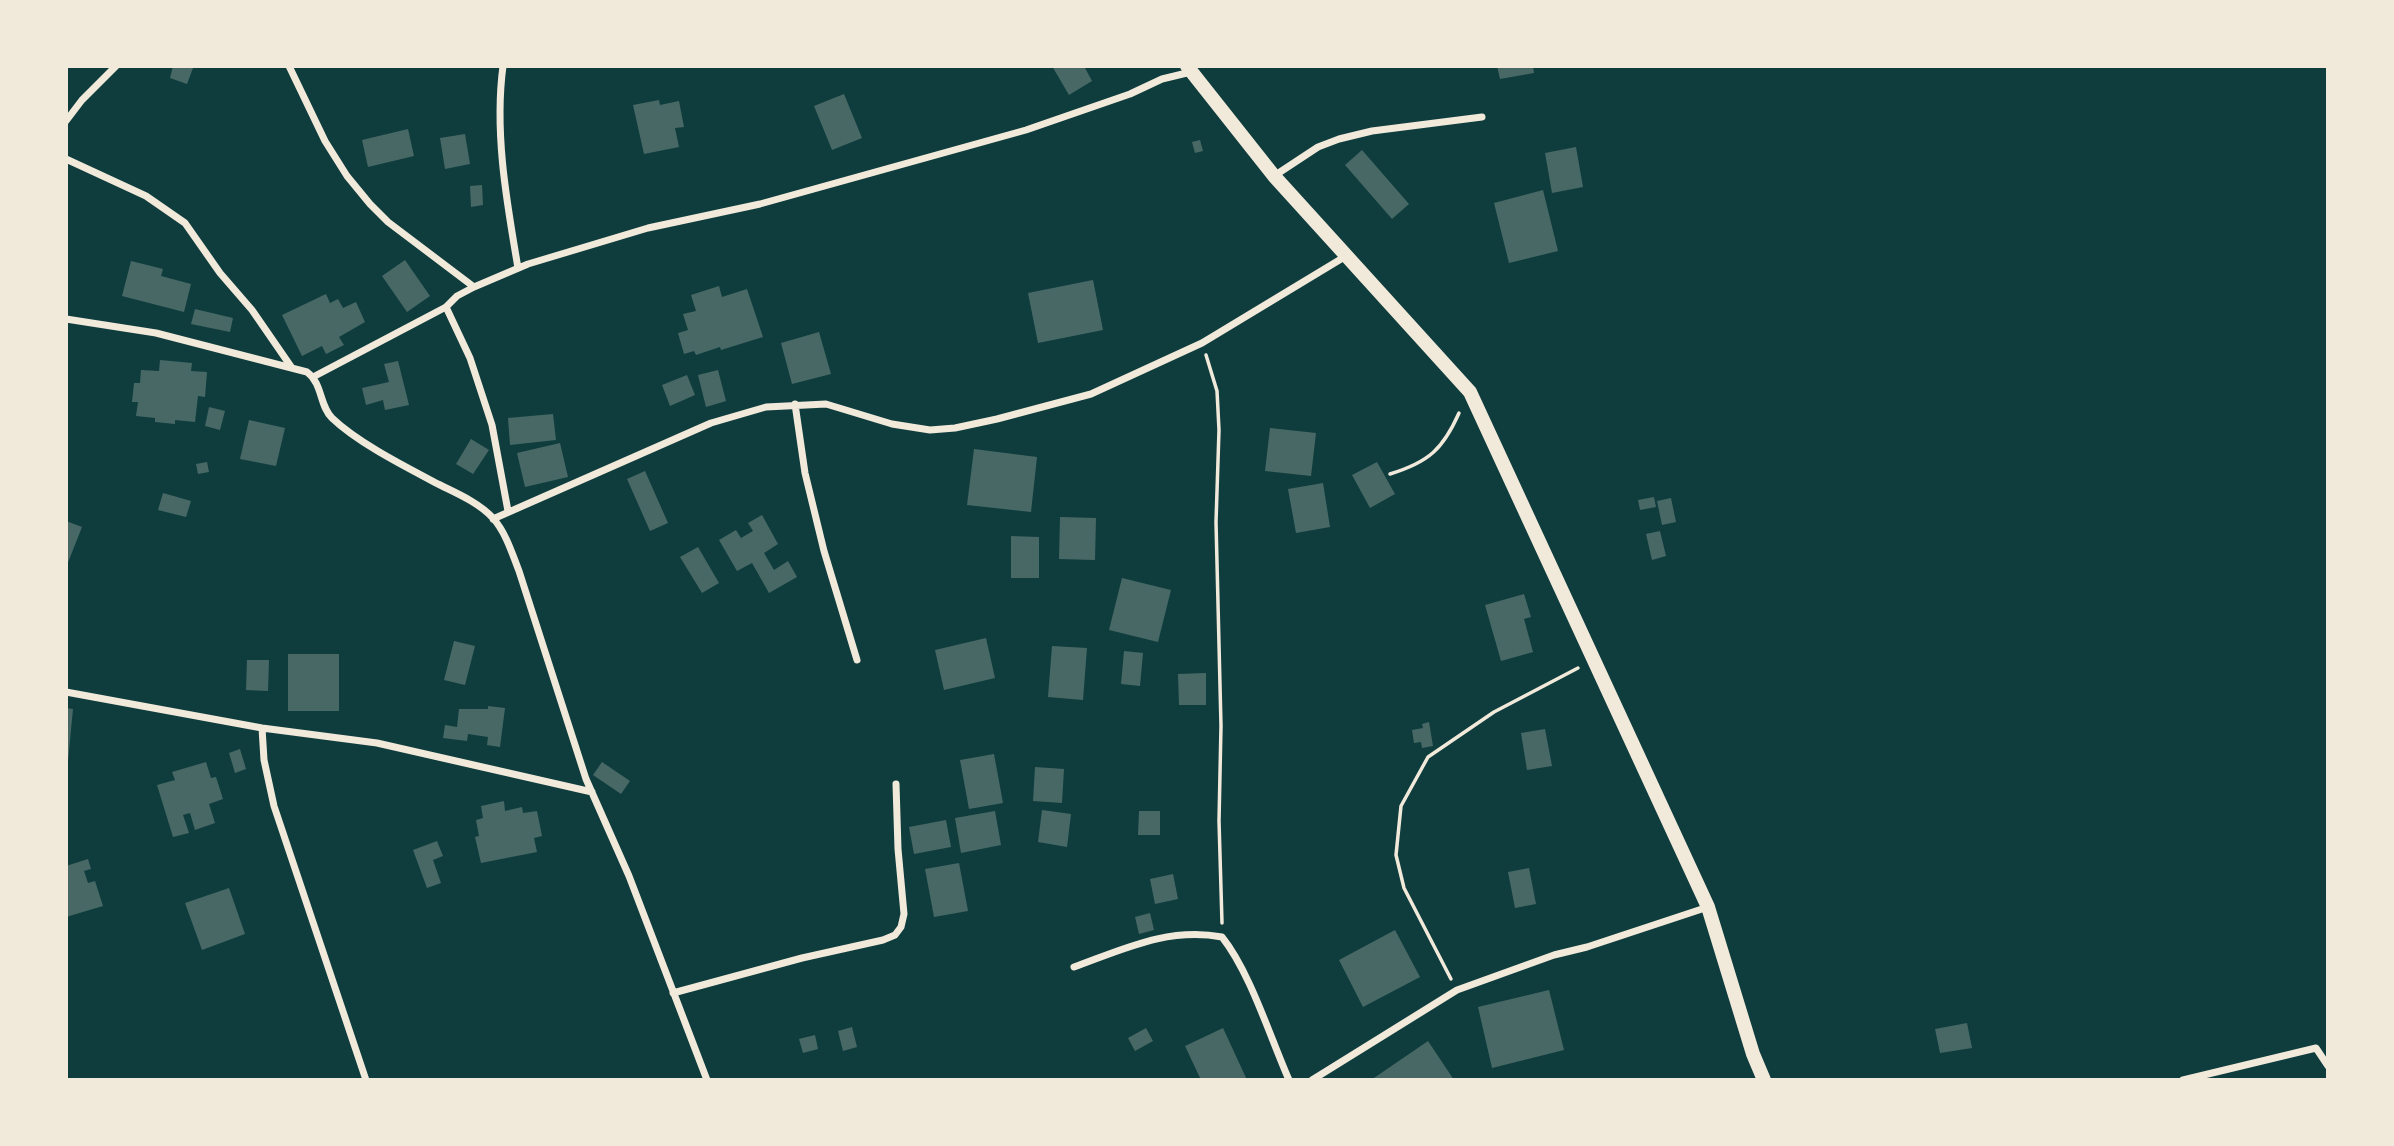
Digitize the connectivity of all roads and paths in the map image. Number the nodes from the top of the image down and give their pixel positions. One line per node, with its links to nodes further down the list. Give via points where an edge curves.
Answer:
1 (116, 66): 6 (street)
2 (289, 66): 11 (street, via 325,141 370,204)
3 (503, 66): 10 (street, via 503,159)
4 (1189, 69): 8 (main road); 10 (street, via 1026,130 806,192 648,228)
5 (1482, 117): 8 (street, via 1339,139)
6 (66, 121)
7 (66, 159): 15 (street, via 146,196 185,223)
8 (1274, 176): 9 (main road)
9 (1346, 256): 14 (street); 17 (main road, via 1464,383)
10 (517, 268): 11 (street)
11 (474, 286): 12 (street)
12 (446, 307): 16 (street); 20 (street, via 470,358 492,425)
13 (66, 319): 15 (street, via 156,333)
14 (1202, 343): 18 (street, via 1091,394 955,428 911,428 826,404); 29 (path, via 1217,391)
15 (292, 369): 16 (street)
16 (313, 377): 21 (street, via 330,416 340,425 398,463 478,505)
17 (1475, 402): 19 (path, via 1460,411 1434,454); 22 (main road)
18 (796, 404): 20 (street, via 766,407 711,423); 23 (street, via 805,473)
19 (1390, 474)
20 (508, 511): 21 (street)
21 (493, 519): 27 (street, via 519,571)
22 (1595, 659): 28 (main road); 31 (path, via 1494,712 1428,757 1402,806 1396,855 1404,888)
23 (857, 660)
24 (66, 692): 25 (street)
25 (262, 728): 27 (street, via 377,743); 34 (street, via 274,806)
26 (896, 784): 32 (street, via 904,914 895,935)
27 (592, 792): 32 (street)
28 (1708, 907): 31 (street, via 1554,954); 38 (main road)
29 (1222, 937): 30 (street, via 1166,935); 36 (street, via 1248,984)
30 (1074, 967)
31 (1457, 990): 37 (street)
32 (673, 993): 35 (street)
33 (2328, 1066): 39 (street, via 2316,1048)
34 (366, 1080)
35 (707, 1080)
36 (1289, 1080)
37 (1311, 1080)
38 (1763, 1080)
39 (2183, 1080)

